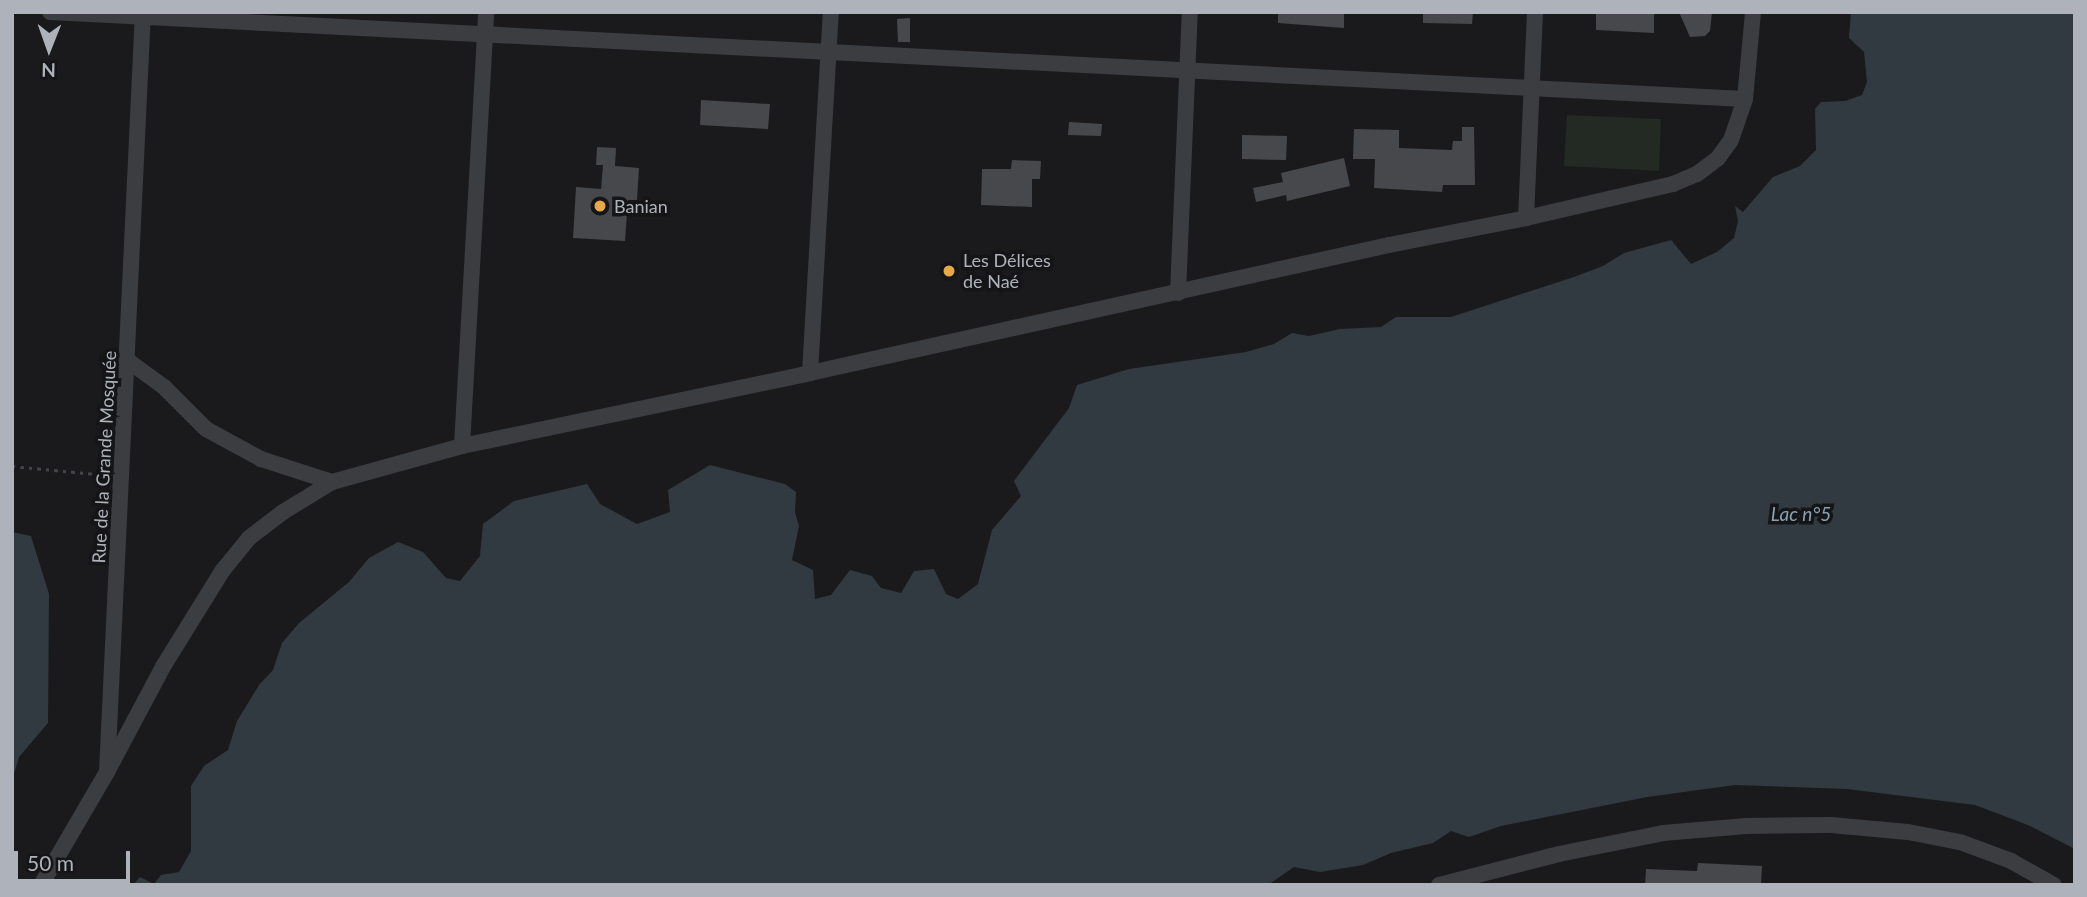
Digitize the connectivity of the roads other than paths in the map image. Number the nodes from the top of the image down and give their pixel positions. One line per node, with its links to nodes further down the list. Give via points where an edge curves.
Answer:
1 (50, 12): 7 (street)
2 (486, 12): 8 (street)
3 (831, 12): 9 (street)
4 (1190, 12): 10 (street)
5 (1535, 12): 11 (street)
6 (1753, 12): 12 (street)
7 (143, 15): 8 (street); 15 (street, Rue de la Grande Mosquée)
8 (485, 34): 9 (street); 17 (street)
9 (829, 52): 10 (street); 16 (street)
10 (1187, 70): 11 (street); 14 (street)
11 (1533, 87): 12 (street); 13 (street)
12 (1745, 99): 13 (street, via 1731,140 1698,174)
13 (1527, 218): 14 (street)
14 (1178, 293): 16 (street)
15 (127, 360): 18 (street, via 164,387 206,429 261,459); 19 (street, Rue de la Grande Mosquée)
16 (810, 373): 17 (street)
17 (462, 446): 18 (street)
18 (332, 482): 19 (street, via 249,538 223,570 164,665)
19 (107, 772): 21 (street, Rue de la Grande Mosquée)
20 (1457, 883): 22 (street); 23 (street, via 1559,854 1663,833 1830,825 1960,842 2011,861)
21 (41, 885)
22 (1439, 885)
23 (2054, 885)

